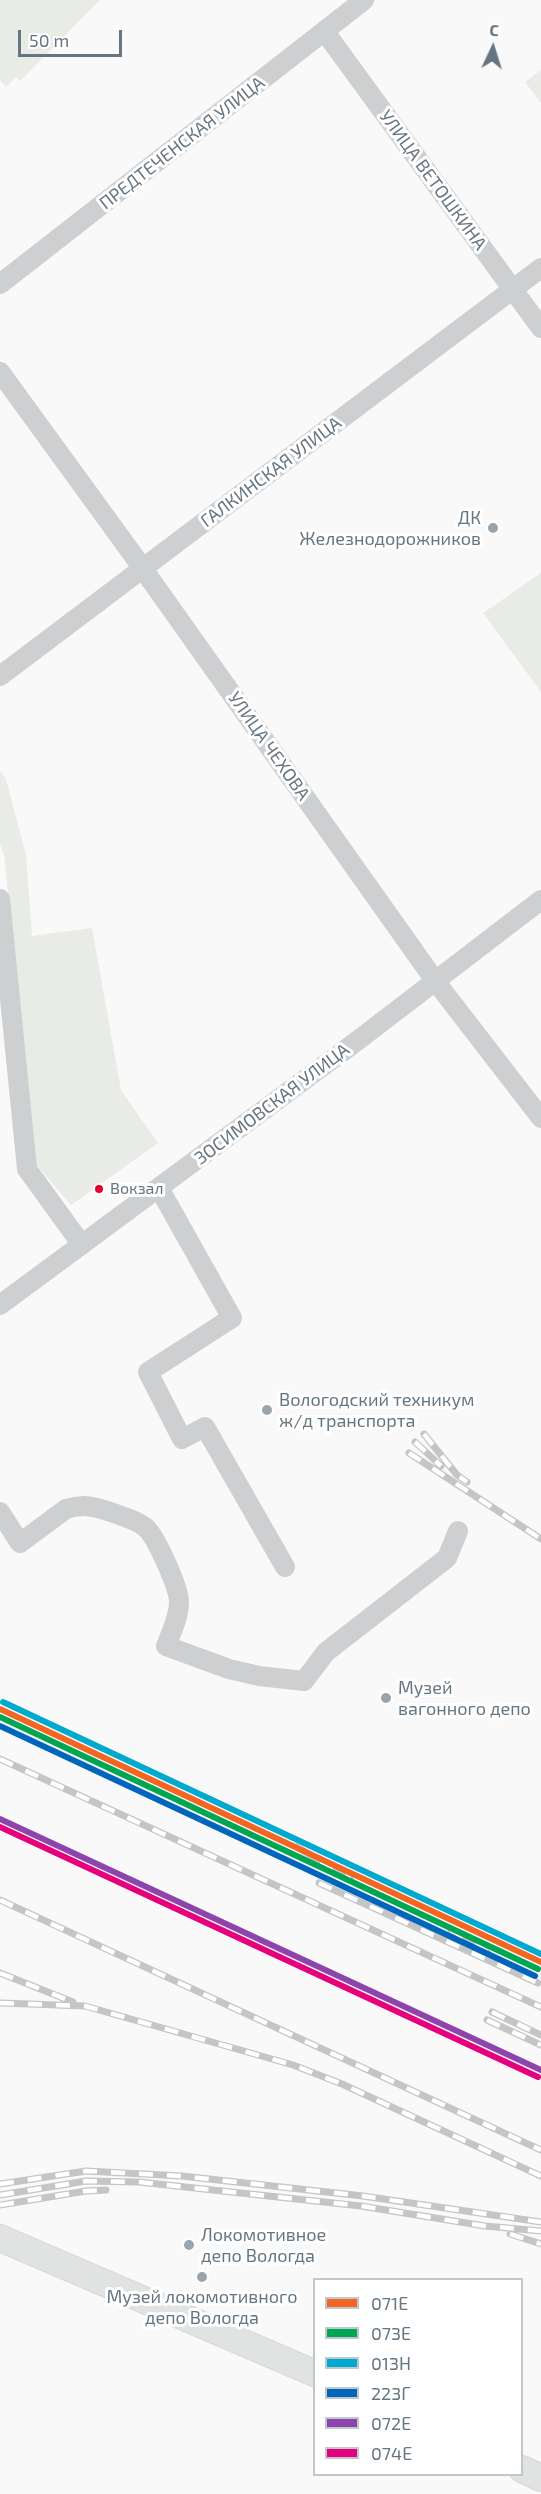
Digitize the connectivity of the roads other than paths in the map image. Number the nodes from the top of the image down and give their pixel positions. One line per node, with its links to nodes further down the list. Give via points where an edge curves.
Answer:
1 (364, 0): 2 (street, ПРЕДТЕЧЕНСКАЯ УЛИЦА)
2 (325, 32): 4 (street, ПРЕДТЕЧЕНСКАЯ УЛИЦА); 5 (street, УЛИЦА ВЕТОШКИНА)
3 (541, 268): 5 (street, ГАЛКИНСКАЯ УЛИЦА)
4 (0, 284)
5 (512, 290): 6 (street, УЛИЦА ВЕТОШКИНА); 8 (street, ГАЛКИНСКАЯ УЛИЦА)
6 (541, 328)
7 (0, 372): 8 (street, УЛИЦА ЧЕХОВА)
8 (143, 569): 9 (street, ГАЛКИНСКАЯ УЛИЦА); 12 (street, УЛИЦА ЧЕХОВА)
9 (0, 676)
10 (0, 899): 15 (street, via 27,1169)
11 (541, 900): 12 (street, ЗОСИМОВСКАЯ УЛИЦА)
12 (436, 982): 13 (street, УЛИЦА ЧЕХОВА); 14 (street, ЗОСИМОВСКАЯ УЛИЦА)
13 (541, 1118)
14 (159, 1188): 15 (street, ЗОСИМОВСКАЯ УЛИЦА); 19 (street, via 232,1318 148,1372 182,1439 205,1427)
15 (82, 1245): 16 (street, ЗОСИМОВСКАЯ УЛИЦА)
16 (0, 1305)
17 (0, 1512): 18 (street, via 21,1543 66,1509 75,1507 93,1507 144,1525 152,1534 177,1592 177,1615 166,1646 229,1670 304,1681 326,1652 447,1558)
18 (458, 1531)
19 (285, 1567)
20 (0, 2238): 21 (main road)
21 (313, 2372)
22 (523, 2469): 23 (main road)
23 (541, 2478)

